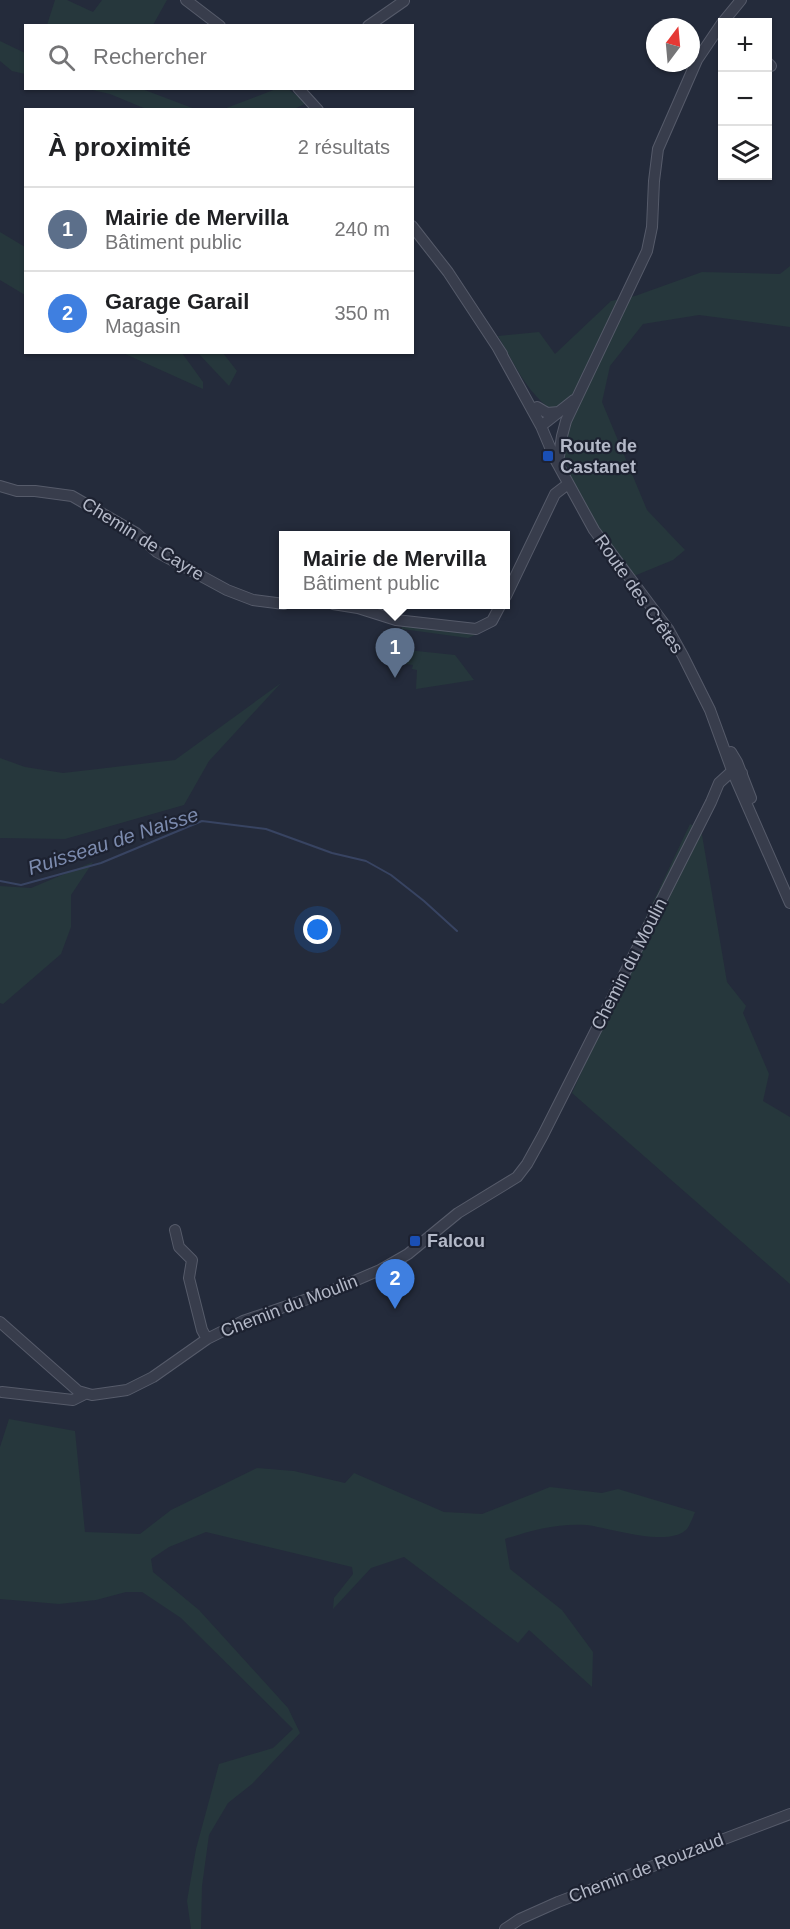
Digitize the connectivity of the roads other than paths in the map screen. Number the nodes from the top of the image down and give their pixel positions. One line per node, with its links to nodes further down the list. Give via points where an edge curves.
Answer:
1 (186, 0): 5 (street)
2 (741, 0): 4 (street)
3 (404, 1): 6 (street)
4 (727, 18)
5 (217, 24)
6 (371, 24)
7 (718, 31): 13 (street, via 697,60 665,129 656,157 647,251 579,396)
8 (304, 90): 9 (street)
9 (317, 108)
10 (414, 229): 11 (street, Route des Crêtes)
11 (498, 348): 12 (street, Route des Crêtes); 14 (street, Route des Crêtes)
12 (537, 407): 13 (street); 14 (street, Route des Crêtes)
13 (563, 417): 14 (street, via 558,425); 15 (street)
14 (544, 425): 15 (street, Route des Crêtes); 16 (street, Route des Crêtes)
15 (559, 456): 16 (street, Route des Crêtes)
16 (568, 484): 18 (street, via 552,498); 22 (street, Route des Crêtes, via 594,530 668,629)
17 (0, 486): 19 (street, Chemin de Cayre, via 72,496 136,533 157,552 227,590 253,600)
18 (510, 587)
19 (279, 603)
20 (361, 609): 21 (street, via 396,620 464,629 481,628 492,621)
21 (498, 609)
22 (737, 776): 23 (street, Route des Crêtes); 26 (street, Chemin du Moulin, via 725,776 719,783 543,1135 517,1176 380,1270 243,1320)
23 (790, 903)
24 (175, 1230): 26 (street, via 179,1247 192,1260 189,1278)
25 (0, 1322): 28 (street)
26 (207, 1339): 28 (street, Chemin du Moulin, via 153,1377 127,1390)
27 (2, 1392): 28 (street, Chemin du Moulin, via 73,1400)
28 (85, 1394)
29 (790, 1814): 30 (street, Chemin de Rouzaud, via 558,1902)
30 (505, 1929)

